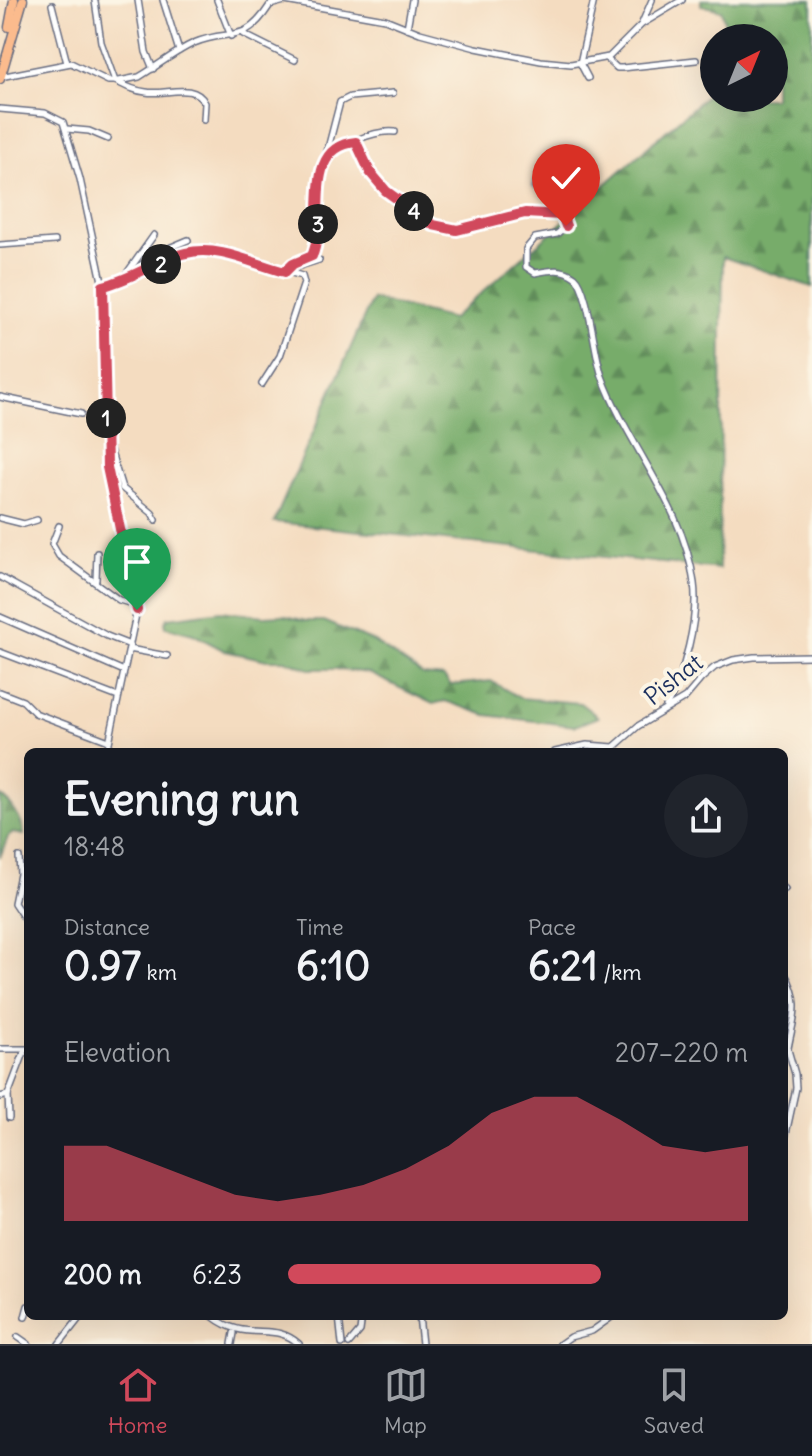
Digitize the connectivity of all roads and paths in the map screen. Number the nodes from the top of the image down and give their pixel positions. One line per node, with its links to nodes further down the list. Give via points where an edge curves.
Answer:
1 (14, 0): 17 (main road)
2 (23, 0): 17 (main road)
3 (138, 0): 24 (street)
4 (163, 0): 18 (street)
5 (217, 0): 16 (street)
6 (412, 0): 14 (street)
7 (594, 0): 23 (street)
8 (652, 0): 13 (street)
9 (682, 0): 13 (street)
10 (95, 1): 27 (street, via 101,42)
11 (304, 1): 14 (street); 15 (street, via 270,5 259,22)
12 (52, 5): 22 (street)
13 (642, 24): 19 (street)
14 (407, 28): 23 (street, via 541,61)
15 (240, 34): 16 (street); 20 (street)
16 (231, 36): 18 (street, via 205,39)
17 (9, 46): 25 (main road)
18 (179, 51): 24 (street)
19 (606, 58): 21 (street, via 617,68); 23 (street)
20 (295, 60)
21 (696, 60)
22 (67, 63): 25 (street); 27 (street)
23 (580, 63): 26 (street)
24 (153, 69): 27 (street)
25 (0, 78)
26 (588, 78)
27 (115, 81): 30 (street, via 147,93 199,95 205,103)
28 (393, 93): 35 (street, via 340,102)
29 (0, 109): 31 (street, via 53,115)
30 (204, 120)
31 (67, 129): 33 (street); 44 (street)
32 (395, 132): 34 (street, via 381,131)
33 (108, 139)
34 (356, 142): 35 (street, via 341,146); 65 (street, via 386,191 433,225 457,230 525,213 562,215 566,226 557,234 535,238 526,249 526,267 535,273 557,268 576,278 586,294 601,372 614,408 672,512 694,584 691,636 677,688)
35 (322, 165): 41 (street, via 314,254)
36 (154, 235): 42 (street)
37 (188, 240): 42 (street)
38 (55, 241): 39 (street)
39 (0, 245)
40 (319, 260): 41 (street)
41 (285, 272): 43 (street, via 203,251 180,255); 45 (street, via 305,281 280,356)
42 (126, 275): 43 (street)
43 (118, 282): 44 (street)
44 (103, 286): 48 (street)
45 (262, 384)
46 (0, 397): 47 (street)
47 (81, 414)
48 (106, 438): 51 (street, via 122,488); 56 (street, via 107,467)
49 (0, 518): 50 (street, via 24,524)
50 (37, 520)
51 (156, 520)
52 (59, 526): 55 (street, via 52,538 55,551)
53 (97, 553): 55 (street)
54 (0, 577): 58 (street)
55 (96, 581): 56 (street, via 119,600)
56 (136, 605): 58 (street)
57 (0, 617): 62 (street)
58 (129, 647): 60 (street); 62 (street)
59 (0, 652): 64 (street)
60 (167, 656)
61 (812, 656): 65 (street, Pishat, via 754,657 724,664 685,698)
62 (124, 671): 64 (street)
63 (0, 692): 66 (street, via 23,701 35,713)
64 (119, 697): 66 (street)
65 (666, 707): 68 (street, Pishat, via 614,747)
66 (109, 741): 67 (street)
67 (109, 748)
68 (574, 748)
69 (19, 857): 70 (street, via 14,903)
70 (24, 918)
71 (788, 978): 73 (street, via 796,1010)
72 (0, 1049): 74 (street)
73 (788, 1049): 79 (street, via 796,1088)
74 (24, 1050)
75 (24, 1055): 76 (street)
76 (8, 1095): 77 (street); 78 (street)
77 (0, 1097)
78 (9, 1118)
79 (788, 1125)
80 (78, 1320): 89 (street)
81 (217, 1320): 86 (street)
82 (339, 1320): 92 (street)
83 (361, 1320): 93 (street)
84 (419, 1320): 94 (street)
85 (607, 1320): 95 (street)
86 (234, 1333): 90 (street); 91 (street, via 284,1334)
87 (18, 1337): 88 (street)
88 (28, 1344)
89 (59, 1344)
90 (232, 1344)
91 (299, 1344)
92 (342, 1344)
93 (349, 1344)
94 (422, 1344)
95 (560, 1344)

